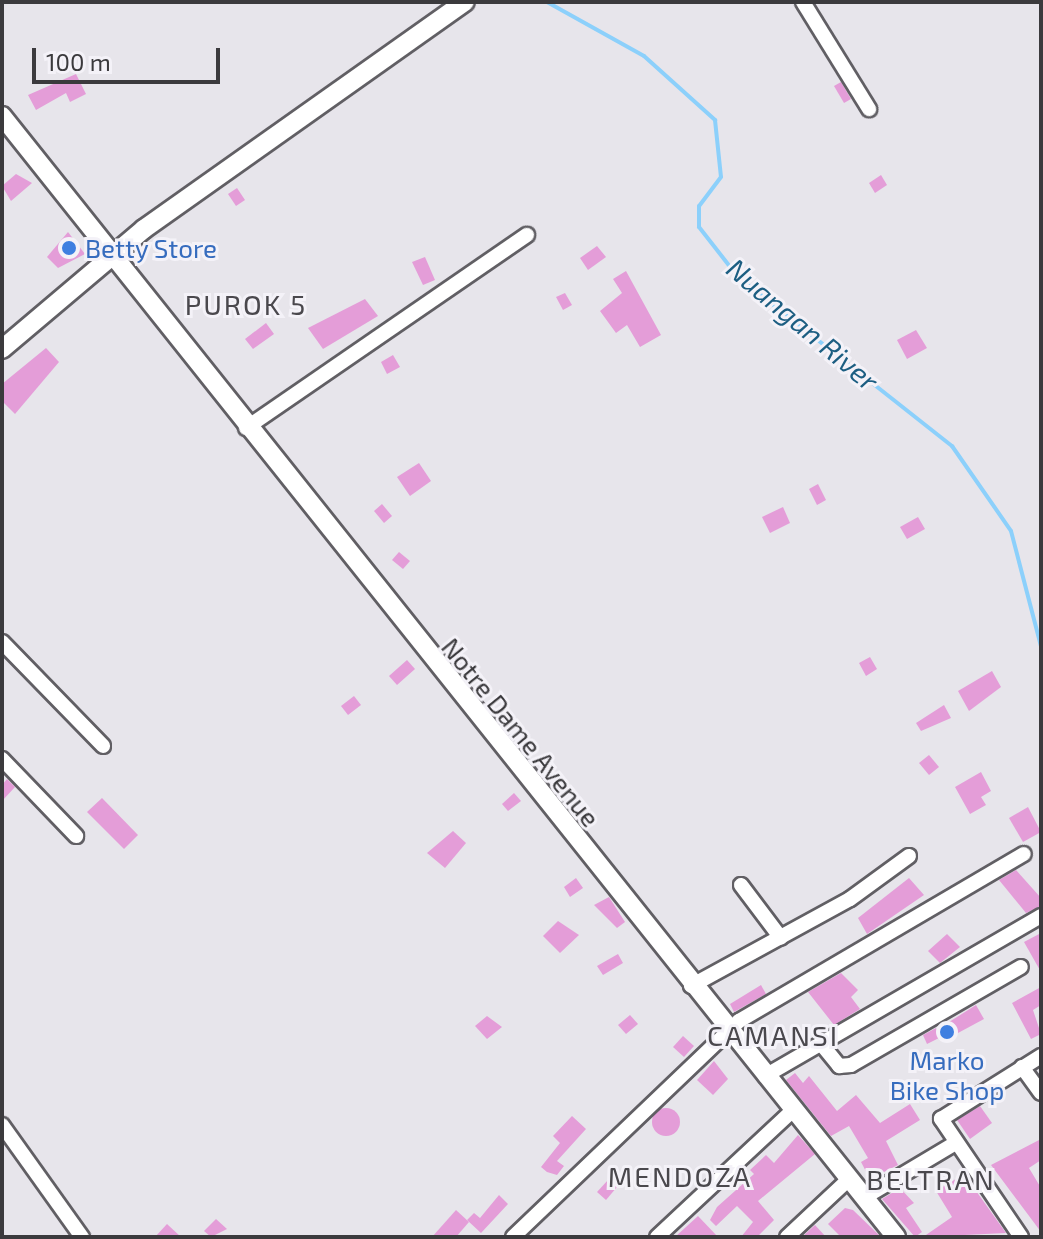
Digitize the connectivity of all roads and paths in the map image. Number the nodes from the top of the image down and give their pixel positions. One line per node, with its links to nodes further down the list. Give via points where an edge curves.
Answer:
1 (465, 2): 6 (street)
2 (803, 2): 3 (street)
3 (869, 109)
4 (2, 116): 6 (street, Notre Dame Avenue)
5 (527, 235): 8 (street)
6 (109, 256): 7 (street); 8 (street, Notre Dame Avenue)
7 (2, 349)
8 (246, 428): 19 (street, Notre Dame Avenue)
9 (2, 642): 10 (street)
10 (103, 746)
11 (2, 759): 12 (street)
12 (76, 836)
13 (1024, 854): 20 (street)
14 (909, 856): 17 (street)
15 (741, 885): 17 (street)
16 (1041, 916): 21 (street)
17 (781, 938): 19 (street)
18 (1021, 967): 21 (street, via 851,1065 839,1066)
19 (691, 986): 20 (street, Notre Dame Avenue)
20 (728, 1031): 24 (street, Notre Dame Avenue); 32 (street)
21 (823, 1046): 24 (street)
22 (1041, 1056): 23 (street)
23 (1022, 1067): 25 (street); 28 (street, via 943,1115)
24 (765, 1076): 26 (street, Notre Dame Avenue)
25 (1041, 1093)
26 (793, 1110): 29 (street, Notre Dame Avenue); 33 (street)
27 (2, 1125): 31 (street)
28 (954, 1144): 30 (street); 36 (street)
29 (850, 1178): 30 (street, Notre Dame Avenue); 34 (street)
30 (865, 1197): 35 (street, Notre Dame Avenue)
31 (82, 1237)
32 (513, 1237)
33 (657, 1237)
34 (787, 1237)
35 (896, 1237)
36 (1021, 1237)

